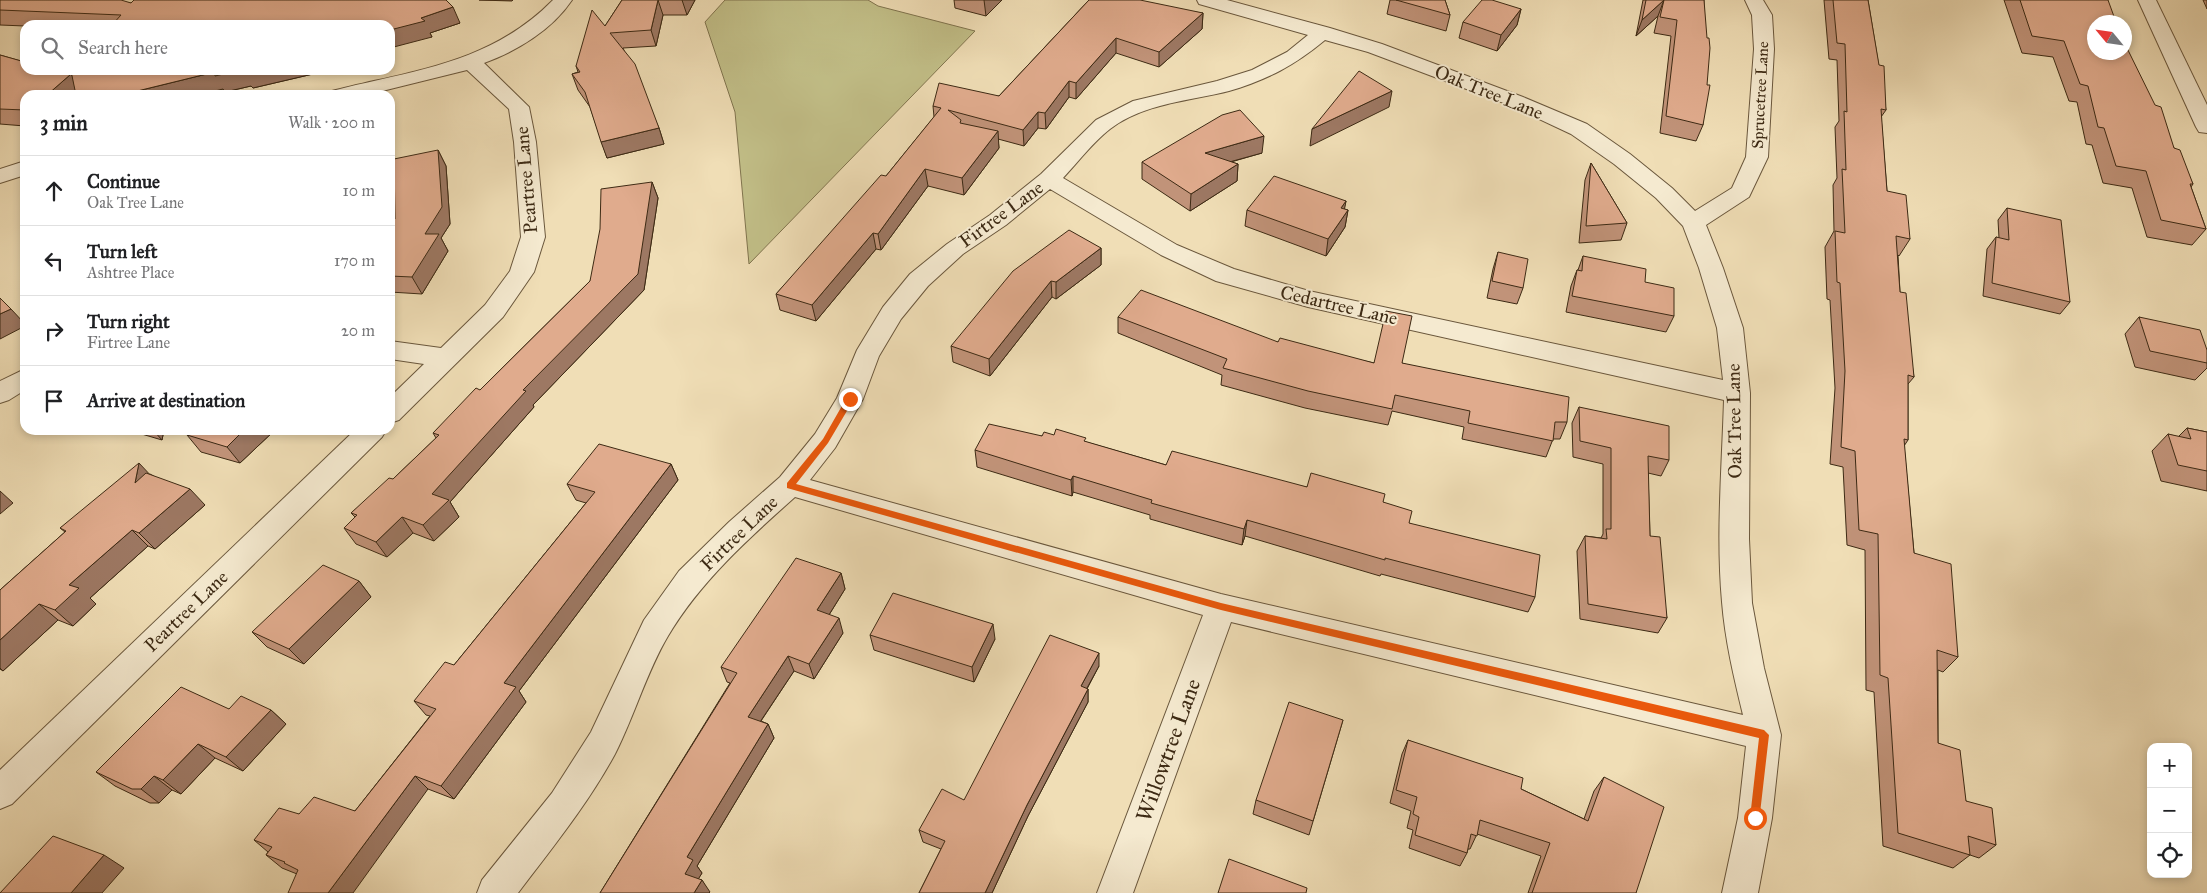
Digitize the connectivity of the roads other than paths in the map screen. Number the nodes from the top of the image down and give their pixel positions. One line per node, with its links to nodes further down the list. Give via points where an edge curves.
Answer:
1 (563, 0): 6 (street, via 554,11 515,41)
2 (1206, 0): 5 (street, Oak Tree Lane)
3 (1754, 0): 12 (street, Sprucetree Lane, via 1762,15 1764,49 1757,157 1742,192)
4 (2147, 0): 8 (street)
5 (1323, 32): 11 (street, Firtree Lane, via 1294,56 1259,74 1223,86 1140,105 1103,124); 12 (street, Oak Tree Lane, via 1446,74 1579,129 1664,193)
6 (472, 63): 7 (street); 14 (street, Peartree Lane, via 519,107 533,237 522,272 494,312)
7 (360, 90)
8 (2207, 127)
9 (20, 170): 10 (street)
10 (0, 176)
11 (1050, 179): 17 (street, Cedartree Lane, via 1169,250 1225,274 1308,299); 20 (street, Firtree Lane, via 998,220 955,248 919,280 892,313 866,356 850,399 825,441)
12 (1693, 223): 17 (street, Oak Tree Lane, via 1730,328)
13 (395, 351): 14 (street)
14 (446, 358): 18 (street, Peartree Lane)
15 (20, 381): 16 (street)
16 (0, 393)
17 (1737, 393): 22 (street, Oak Tree Lane, via 1734,539 1737,603)
18 (395, 408)
19 (367, 435): 23 (street, Peartree Lane)
20 (790, 485): 21 (street); 24 (street, Firtree Lane, via 739,530 690,580 655,630 603,743 564,805)
21 (1221, 606): 22 (street); 25 (street, Willowtree Lane)
22 (1764, 735): 26 (street, Oak Tree Lane, via 1755,818)
23 (0, 793)
24 (495, 893)
25 (1116, 893)
26 (1740, 893)

